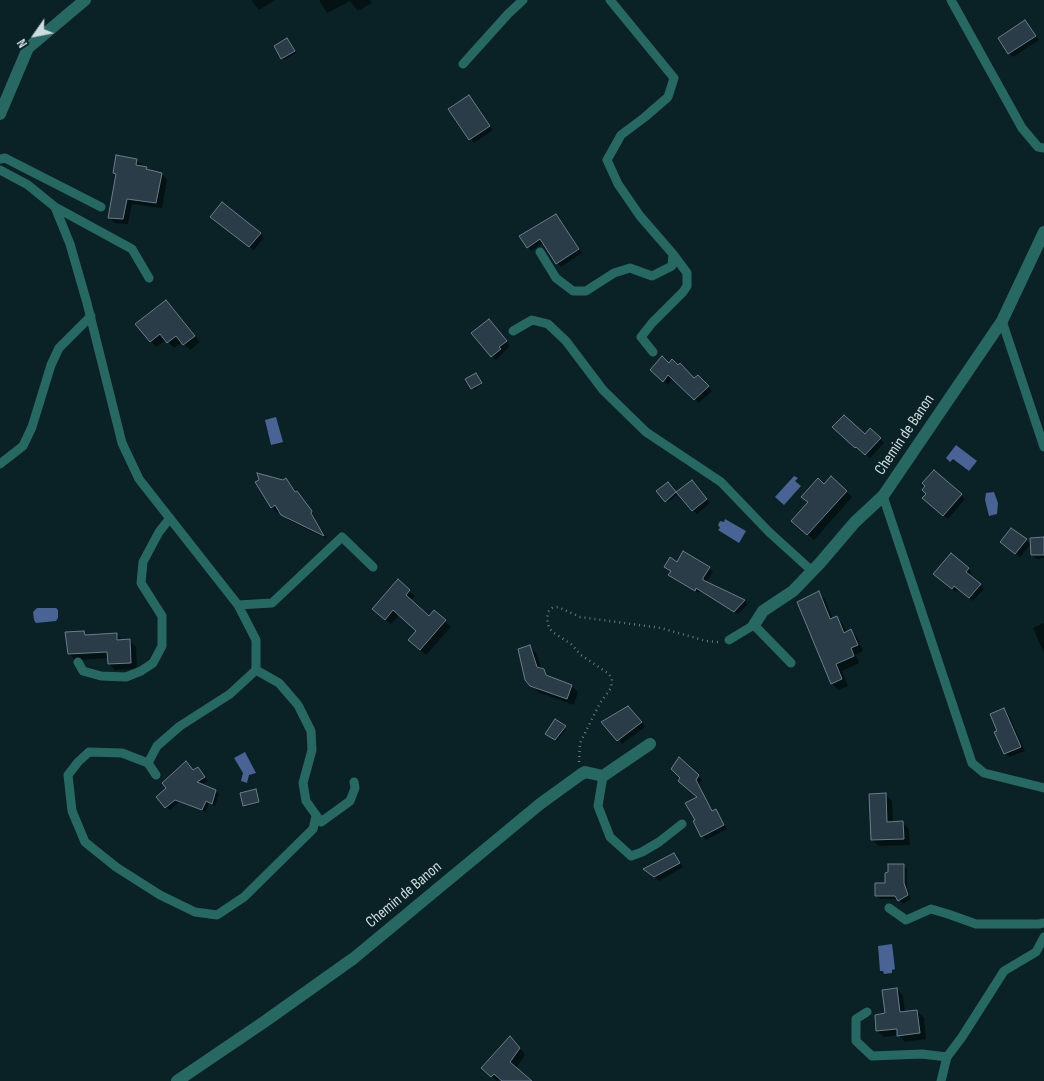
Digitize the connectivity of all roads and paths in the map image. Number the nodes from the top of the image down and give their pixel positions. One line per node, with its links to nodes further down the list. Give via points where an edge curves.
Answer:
1 (85, 0): 6 (street, via 28,48)
2 (523, 0): 5 (lane)
3 (610, 0): 14 (lane, via 674,78 668,97 621,135 607,160 618,184 640,216)
4 (951, 0): 7 (lane, via 1022,128 1038,147)
5 (463, 64)
6 (0, 114)
7 (1044, 148)
8 (0, 159): 11 (lane, via 5,158)
9 (0, 170): 10 (lane, via 28,185)
10 (55, 207): 15 (lane, via 132,249); 16 (lane, via 70,244)
11 (101, 207)
12 (1044, 232): 17 (street, Chemin de Banon)
13 (540, 252): 14 (lane, via 556,278 573,291 586,291 614,273 630,268 652,276 672,266)
14 (673, 254): 19 (lane, via 687,273 687,286 641,337)
15 (149, 278)
16 (90, 316): 21 (lane, via 59,348 23,446); 23 (lane, via 122,443 139,479)
17 (1002, 321): 20 (lane); 22 (street, Chemin de Banon)
18 (513, 331): 25 (lane, via 532,320 548,324 603,390 646,432 722,482 768,532)
19 (653, 352)
20 (1044, 447)
21 (0, 464)
22 (883, 496): 25 (street, Chemin de Banon); 38 (lane, via 972,764 984,773)
23 (170, 518): 26 (lane); 29 (lane, via 159,532 142,569 141,583 162,616 162,646 153,663 126,677 101,676 84,671)
24 (373, 567): 26 (lane, via 342,536 272,603)
25 (812, 571): 27 (street, Chemin de Banon, via 793,591 763,611)
26 (238, 605): 31 (lane, via 256,640)
27 (754, 625): 28 (lane); 30 (lane)
28 (729, 640): 35 (path, via 706,641 661,628 580,617 558,607 552,608 548,612 549,628 609,674 612,680 611,688 580,743)
29 (78, 662)
30 (791, 663)
31 (256, 670): 33 (lane, via 230,694 180,726 157,746); 39 (lane, via 279,683 298,705 311,731 312,750 303,783 306,801)
32 (650, 744): 36 (street)
33 (148, 763): 34 (lane); 39 (lane, via 122,753 89,752 68,775 72,811 85,842 116,867 160,895 195,912 217,915 244,897 313,829)
34 (156, 775)
35 (580, 775): 36 (street, via 585,772); 46 (street, Chemin de Banon, via 540,804 354,958)
36 (603, 776): 40 (lane, via 598,806 610,837 631,856 659,842)
37 (354, 782): 39 (lane, via 350,801 321,822)
38 (1044, 788)
39 (316, 816)
40 (682, 824)
41 (889, 908): 42 (lane, via 906,920 931,909 976,924)
42 (1044, 922)
43 (1044, 937): 45 (lane, via 1036,952 1004,971)
44 (867, 1012): 45 (lane, via 856,1019 856,1041 872,1056)
45 (947, 1056): 47 (lane)
46 (177, 1081)
47 (941, 1081)

